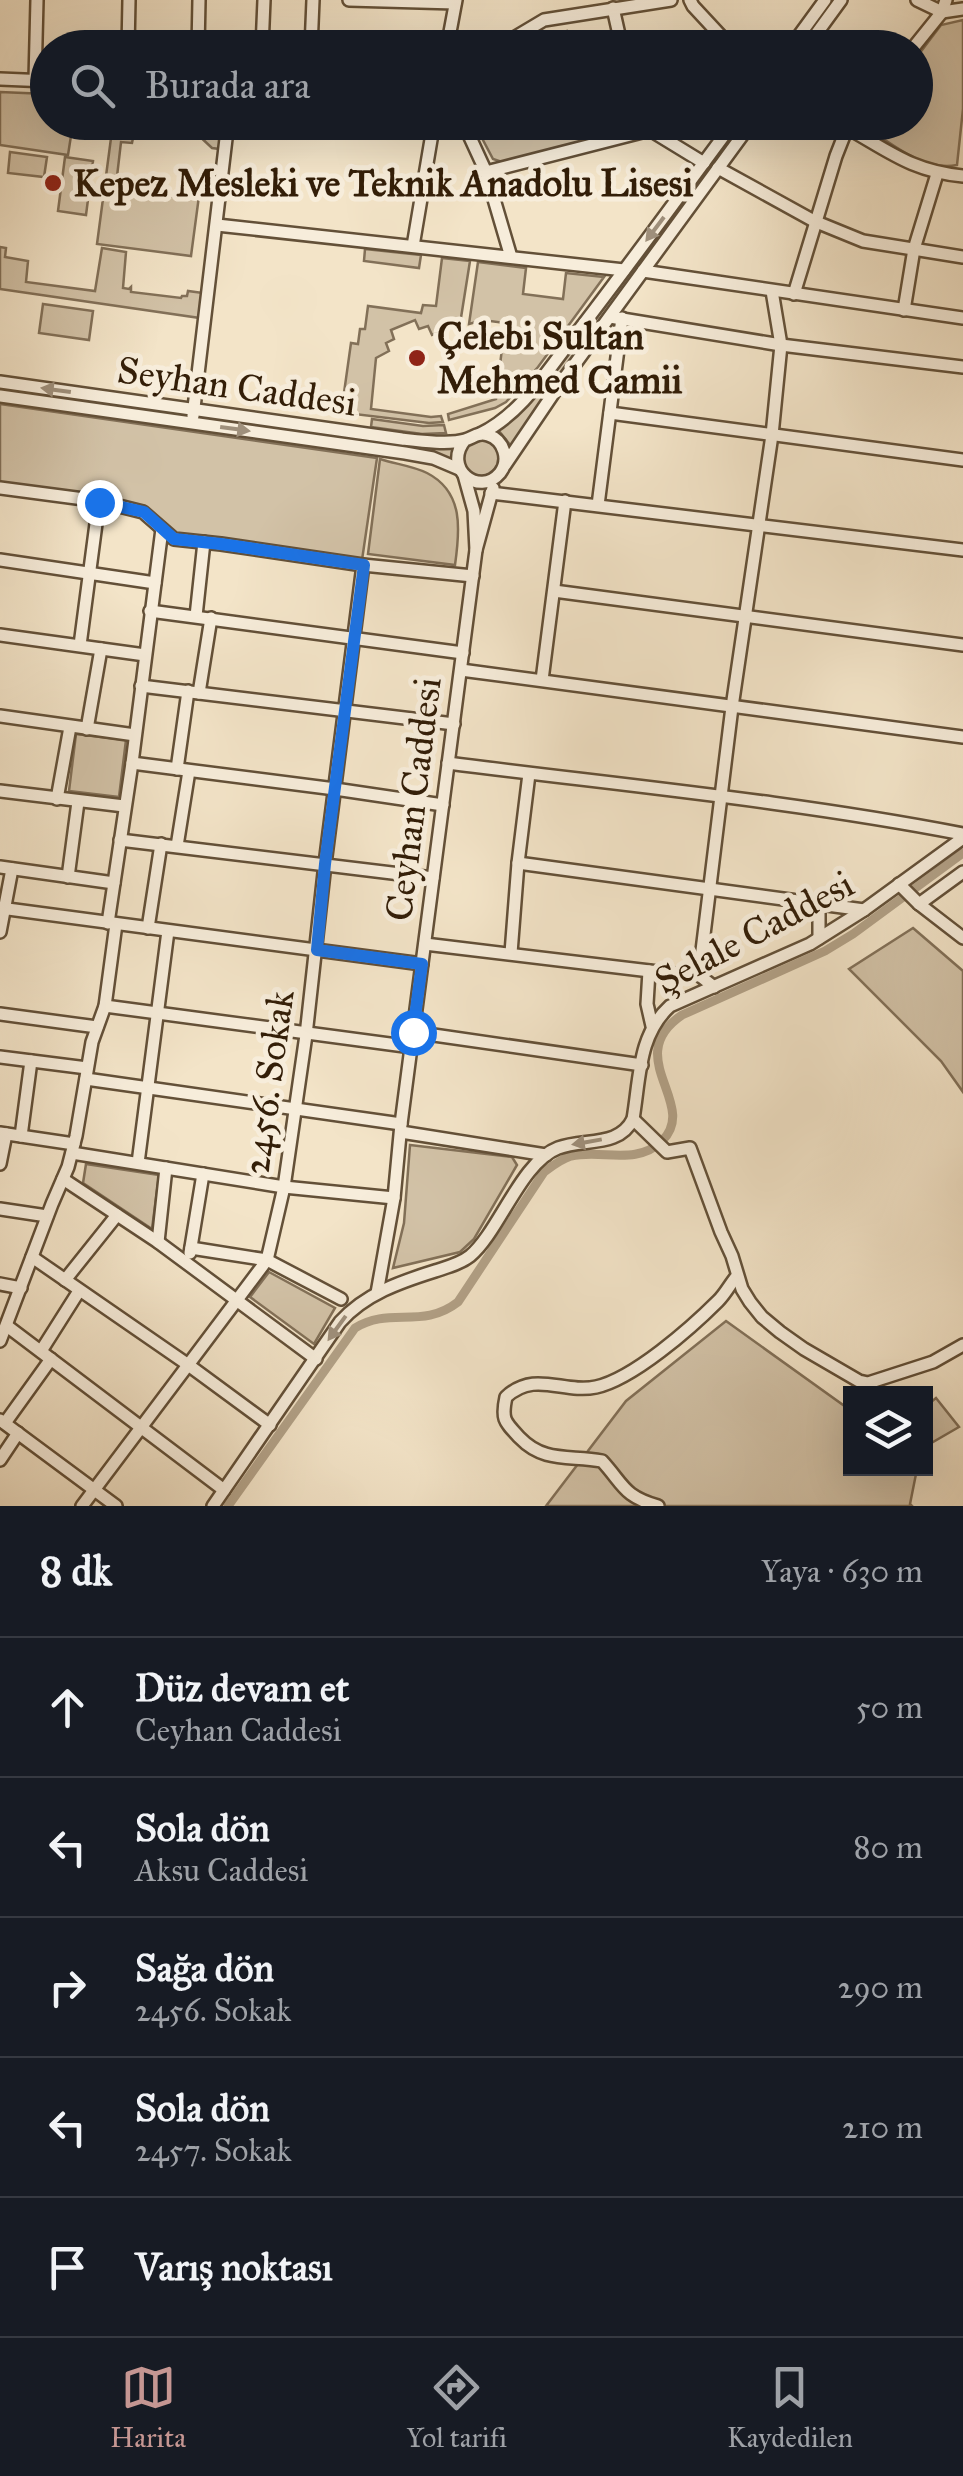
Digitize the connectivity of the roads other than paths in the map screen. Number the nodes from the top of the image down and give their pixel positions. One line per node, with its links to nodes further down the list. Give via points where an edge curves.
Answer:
1 (37, 0): 16 (street)
2 (130, 0): 17 (street)
3 (199, 0): 18 (street)
4 (264, 0): 19 (street)
5 (313, 0): 20 (street)
6 (349, 0): 12 (street)
7 (671, 0): 14 (street)
8 (690, 0): 24 (street)
9 (825, 0): 25 (street)
10 (841, 0): 26 (street)
11 (918, 0): 13 (street)
12 (455, 1): 21 (street)
13 (944, 6): 15 (street); 27 (street)
14 (613, 8): 22 (street, via 544,20); 23 (street)
15 (963, 10)
16 (38, 30)
17 (129, 30)
18 (198, 30)
19 (263, 30)
20 (312, 30)
21 (450, 30)
22 (527, 30)
23 (618, 30)
24 (716, 30)
25 (803, 30)
26 (819, 30)
27 (926, 30)
28 (0, 80): 29 (street)
29 (30, 80)
30 (226, 140): 45 (street)
31 (431, 140): 46 (street)
32 (471, 140): 41 (street)
33 (598, 140): 41 (street)
34 (669, 140): 39 (street)
35 (721, 140): 39 (street)
36 (739, 140): 40 (street, Ceyhan Caddesi)
37 (840, 140): 44 (street)
38 (870, 140): 42 (street)
39 (704, 163): 50 (street, one-way to 50)
40 (718, 168): 44 (street); 51 (street, Ceyhan Caddesi)
41 (486, 172): 48 (street)
42 (937, 174): 43 (street); 47 (street)
43 (963, 176)
44 (814, 222): 47 (street, via 863,241); 53 (street)
45 (217, 224): 46 (street); 62 (street)
46 (412, 246): 48 (street)
47 (914, 248): 49 (street); 54 (street)
48 (511, 257): 50 (street)
49 (963, 257)
50 (624, 270): 63 (street, via 518,406)
51 (643, 271): 52 (street); 55 (street, Ceyhan Caddesi)
52 (772, 291): 53 (street); 57 (street)
53 (794, 294): 54 (street)
54 (904, 310): 56 (street)
55 (616, 317): 57 (street); 61 (street); 68 (street, Ceyhan Caddesi)
56 (963, 318)
57 (781, 344): 58 (street); 64 (street)
58 (963, 366)
59 (0, 382): 62 (street, Seyhan Caddesi, one-way to 59)
60 (0, 396): 62 (street, Seyhan Caddesi)
61 (610, 413): 64 (street); 73 (street)
62 (193, 417): 65 (street, Seyhan Caddesi, via 402,440); 67 (street, Seyhan Caddesi, one-way to 67, via 418,455)
63 (480, 434): 65 (street); 68 (street, via 502,445)
64 (772, 435): 66 (street); 74 (street)
65 (465, 440): 67 (street, via 457,454)
66 (963, 460)
67 (462, 472): 68 (street, via 478,482); 77 (street, Ceyhan Caddesi)
68 (501, 472): 70 (street, Ceyhan Caddesi)
69 (0, 488): 72 (street)
70 (491, 493): 71 (street); 77 (street, Ceyhan Caddesi)
71 (565, 501): 73 (street); 84 (street)
72 (99, 502): 75 (street, via 144,512); 81 (street)
73 (598, 505): 74 (street)
74 (759, 525): 78 (street); 87 (street)
75 (162, 529): 76 (street, via 174,539); 83 (street)
76 (204, 542): 80 (street); 86 (street)
77 (476, 550): 82 (street, Ceyhan Caddesi)
78 (963, 550)
79 (0, 560): 81 (street)
80 (364, 565): 82 (street); 90 (street, 2456. Sokak)
81 (90, 574): 83 (street); 91 (street)
82 (473, 576): 94 (street, Ceyhan Caddesi)
83 (155, 583): 85 (street)
84 (554, 591): 87 (street); 97 (street)
85 (150, 611): 86 (street); 95 (street)
86 (196, 616): 88 (street)
87 (745, 617): 92 (street); 100 (street)
88 (210, 618): 90 (street); 99 (street)
89 (0, 636): 91 (street)
90 (354, 637): 94 (street); 101 (street, 2456. Sokak)
91 (80, 645): 93 (street)
92 (963, 646)
93 (101, 649): 95 (street); 105 (street)
94 (463, 653): 96 (street, Ceyhan Caddesi)
95 (145, 656): 98 (street)
96 (460, 670): 97 (street); 103 (street, Ceyhan Caddesi)
97 (542, 680): 100 (street)
98 (141, 686): 99 (street); 106 (street)
99 (193, 692): 101 (street); 110 (street)
100 (732, 707): 107 (street); 114 (street)
101 (344, 711): 103 (street); 112 (street, 2456. Sokak)
102 (0, 716): 104 (street)
103 (454, 724): 109 (street, Ceyhan Caddesi)
104 (70, 727): 105 (street); 115 (street)
105 (87, 729): 106 (street)
106 (136, 735): 108 (street)
107 (963, 738)
108 (132, 763): 110 (street); 118 (street)
109 (448, 764): 111 (street); 117 (street, Ceyhan Caddesi)
110 (183, 770): 112 (street); 122 (street)
111 (530, 774): 114 (street); 123 (street)
112 (335, 788): 117 (street); 124 (street, 2456. Sokak)
113 (0, 791): 115 (street)
114 (720, 797): 119 (street); 131 (street)
115 (57, 799): 116 (street)
116 (78, 802): 118 (street); 127 (street)
117 (443, 805): 128 (street, Ceyhan Caddesi)
118 (124, 806): 120 (street)
119 (963, 836): 130 (street, Şelale Caddesi)
120 (120, 840): 121 (street); 129 (street)
121 (161, 844): 122 (street); 137 (street)
122 (177, 846): 124 (street)
123 (518, 863): 131 (street); 144 (street)
124 (325, 864): 128 (street); 143 (street, 2456. Sokak)
125 (6, 868): 127 (street); 134 (street)
126 (963, 872): 133 (street)
127 (68, 877): 129 (street)
128 (434, 878): 142 (street, Ceyhan Caddesi)
129 (114, 882): 136 (street)
130 (899, 884): 133 (street); 135 (street, Şelale Caddesi)
131 (710, 888): 132 (street); 147 (street)
132 (819, 904): 135 (street); 140 (street)
133 (919, 904): 141 (street)
134 (2, 908): 136 (street); 139 (street)
135 (864, 910): 140 (street, Şelale Caddesi)
136 (112, 923): 137 (street); 149 (street)
137 (148, 928): 138 (street)
138 (168, 930): 143 (street); 150 (street)
139 (0, 932)
140 (819, 938): 148 (street, Şelale Caddesi)
141 (963, 938)
142 (425, 944): 144 (street); 145 (street, Ceyhan Caddesi)
143 (317, 950): 145 (street); 155 (street, 2456. Sokak)
144 (511, 953): 146 (street)
145 (422, 964): 154 (street, Ceyhan Caddesi)
146 (649, 971): 147 (street); 152 (street)
147 (699, 975): 148 (street)
148 (714, 986): 152 (street, Şelale Caddesi, via 670,1006)
149 (105, 1006): 150 (street); 153 (street)
150 (158, 1013): 155 (street); 161 (street)
151 (0, 1014): 153 (street)
152 (652, 1026): 159 (street, Şelale Caddesi)
153 (98, 1027): 160 (street)
154 (413, 1032): 156 (street, Ceyhan Caddesi); 159 (street)
155 (306, 1035): 156 (street); 162 (street, 2456. Sokak)
156 (412, 1047): 164 (street, Ceyhan Caddesi)
157 (0, 1057): 158 (street)
158 (31, 1061): 160 (street); 166 (street)
159 (642, 1065): 163 (street, Şelale Caddesi)
160 (86, 1074): 161 (street); 167 (street)
161 (148, 1088): 162 (street); 169 (street)
162 (296, 1109): 164 (street); 174 (street, 2456. Sokak)
163 (633, 1119): 168 (street, one-way to 168, via 618,1137); 184 (street, via 667,1152 690,1148)
164 (401, 1128): 168 (street); 175 (street, Ceyhan Caddesi)
165 (3, 1134): 166 (street); 170 (street)
166 (22, 1136): 167 (street)
167 (73, 1148): 169 (street); 173 (street)
168 (546, 1154): 189 (street, via 473,1254)
169 (138, 1163): 171 (street)
170 (0, 1164)
171 (166, 1168): 172 (street); 179 (street)
172 (204, 1174): 174 (street); 180 (street)
173 (63, 1179): 177 (street); 178 (street)
174 (284, 1187): 175 (street); 182 (street, 2456. Sokak)
175 (394, 1198): 189 (street, Ceyhan Caddesi)
176 (0, 1209): 178 (street)
177 (117, 1215): 179 (street); 185 (street)
178 (48, 1216): 181 (street)
179 (158, 1242): 183 (street)
180 (191, 1248): 182 (street); 183 (street)
181 (32, 1257): 185 (street); 187 (street)
182 (266, 1260): 190 (street); 191 (street, 2456. Sokak)
183 (188, 1266): 191 (street)
184 (737, 1276): 194 (street, via 762,1317 859,1381 895,1376); 208 (street, via 679,1336 624,1377 587,1388 532,1383 506,1397 508,1427 529,1447 602,1461 624,1490)
185 (64, 1280): 188 (street)
186 (0, 1284): 187 (street)
187 (21, 1288): 192 (street)
188 (79, 1290): 195 (street); 197 (street)
189 (377, 1294): 196 (street, one-way to 196, via 354,1307)
190 (341, 1298)
191 (235, 1299): 196 (street); 197 (street, 2456. Sokak)
192 (7, 1326): 193 (street); 195 (street)
193 (0, 1340)
194 (963, 1345)
195 (46, 1355): 198 (street); 199 (street)
196 (316, 1358): 200 (street)
197 (187, 1364): 199 (street, 2456. Sokak); 200 (street)
198 (2, 1421): 201 (street)
199 (140, 1425): 203 (street, 2456. Sokak); 204 (street)
200 (270, 1425): 204 (street)
201 (18, 1433): 202 (street); 203 (street)
202 (0, 1460)
203 (93, 1489): 205 (street, 2456. Sokak); 206 (street)
204 (224, 1490): 207 (street)
205 (82, 1506)
206 (116, 1506)
207 (213, 1506)
208 (658, 1506)

